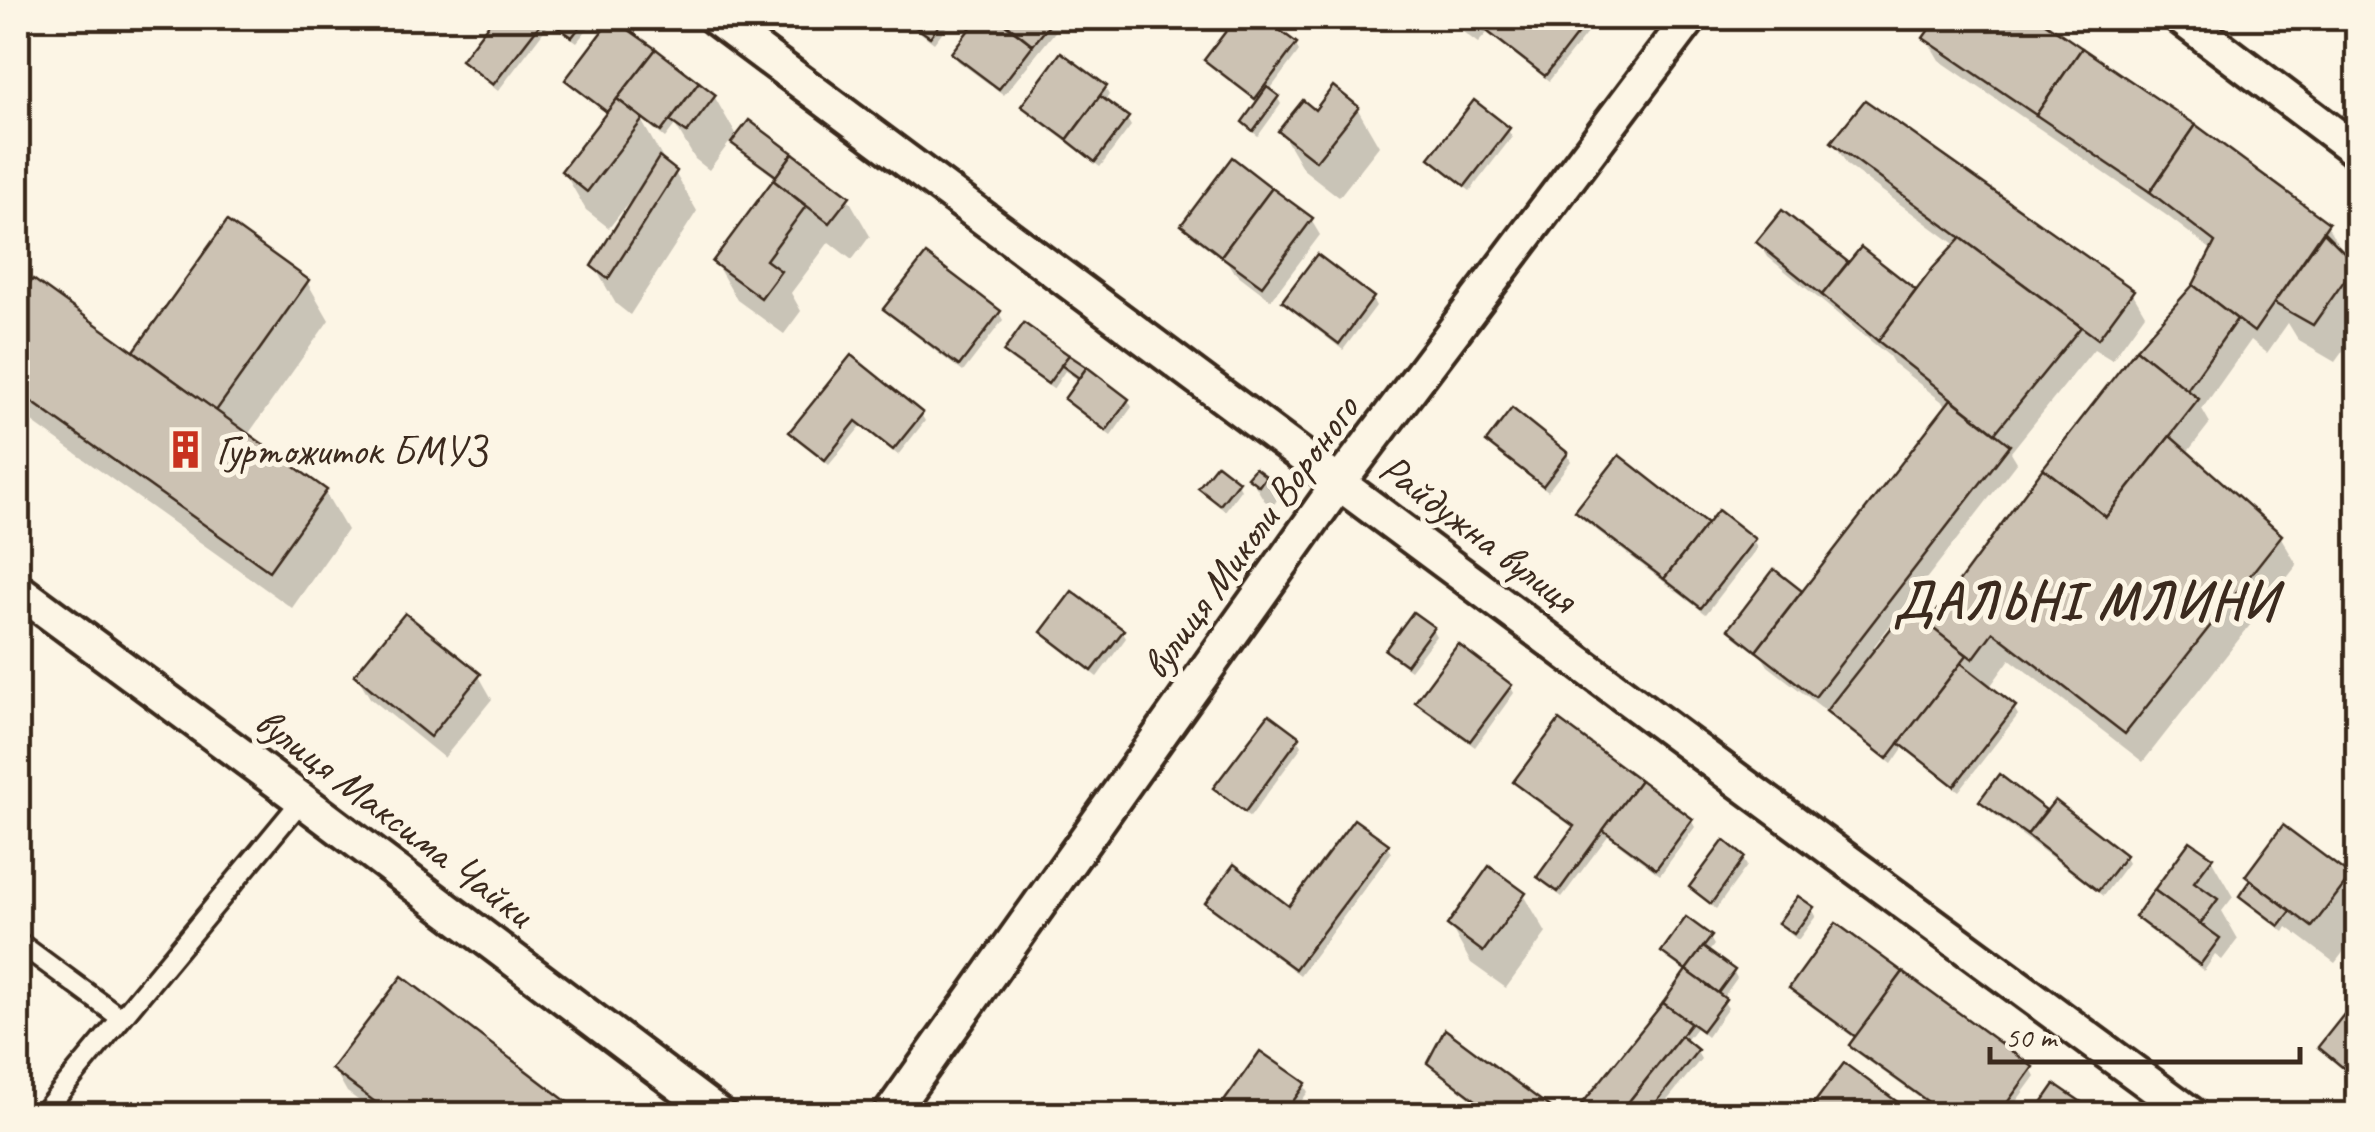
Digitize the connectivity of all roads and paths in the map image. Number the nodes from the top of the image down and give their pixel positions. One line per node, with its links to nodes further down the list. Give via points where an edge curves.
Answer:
1 (715, 18): 5 (street, Райдужна вулиця)
2 (1690, 18): 5 (street, вулиця Миколи Вороного)
3 (2180, 18): 4 (street)
4 (2358, 152)
5 (1340, 483): 12 (street, вулиця Миколи Вороного); 13 (street, Райдужна вулиця)
6 (18, 590): 7 (street, вулиця Максима Чайки)
7 (302, 800): 9 (lane); 11 (street, вулиця Максима Чайки)
8 (18, 942): 9 (lane)
9 (121, 1018): 10 (lane)
10 (42, 1114)
11 (718, 1114)
12 (890, 1114)
13 (2191, 1114)

